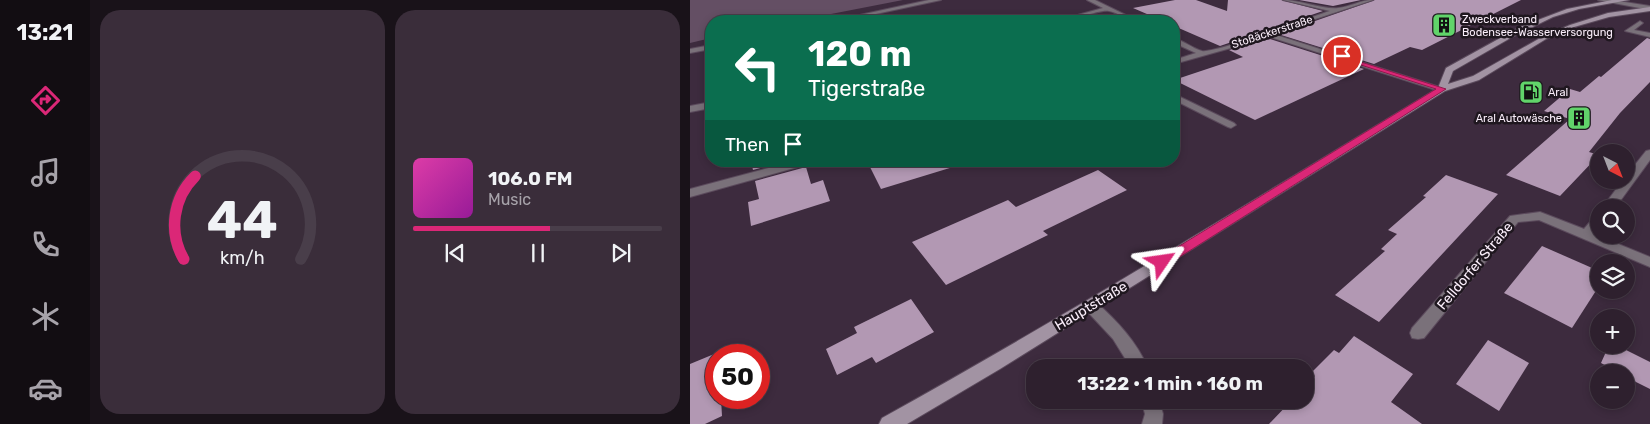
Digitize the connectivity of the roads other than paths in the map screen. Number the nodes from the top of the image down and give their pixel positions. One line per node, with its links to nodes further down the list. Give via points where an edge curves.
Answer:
1 (938, 0): 13 (street)
2 (1090, 0): 9 (street)
3 (1286, 0): 10 (street)
4 (1370, 0): 10 (street, Stoßäckerstraße)
5 (1601, 0): 7 (street, Hauptstraße)
6 (1626, 0): 7 (main road, Hauptstraße)
7 (1609, 2): 8 (street, Hauptstraße); 11 (main road, Hauptstraße); 12 (street, via 1619,9)
8 (1650, 8): 12 (main road, Hauptstraße)
9 (1108, 9): 14 (street); 15 (street)
10 (1338, 10): 18 (street, Stoßäckerstraße)
11 (1567, 11): 16 (main road); 25 (main road, Hauptstraße, via 1520,30 1449,70)
12 (1618, 13): 16 (main road, Hauptstraße)
13 (865, 15)
14 (1084, 15)
15 (1122, 15)
16 (1593, 18): 25 (main road, Hauptstraße, via 1544,38 1476,78)
17 (1640, 23): 19 (street, via 1628,31)
18 (1270, 34): 23 (street, Stoßäckerstraße); 25 (street)
19 (1650, 35)
20 (1180, 43): 23 (street)
21 (705, 48): 22 (street)
22 (690, 51)
23 (1203, 54): 24 (street, Stoßäckerstraße)
24 (1180, 60)
25 (1442, 89): 37 (main road, Hauptstraße)
26 (1180, 100): 29 (street)
27 (705, 106): 28 (street)
28 (690, 110)
29 (1231, 125)
30 (1650, 153): 33 (street)
31 (786, 167): 32 (street)
32 (690, 193)
33 (1615, 199)
34 (1590, 230): 35 (street)
35 (1586, 235): 36 (street); 38 (street, Felldorfer Straße, via 1540,216 1514,219)
36 (1650, 262)
37 (1091, 306): 39 (street, via 1113,327); 41 (main road, Hauptstraße)
38 (1418, 333)
39 (1136, 359)
40 (1153, 409): 42 (street)
41 (889, 424)
42 (1152, 424)

